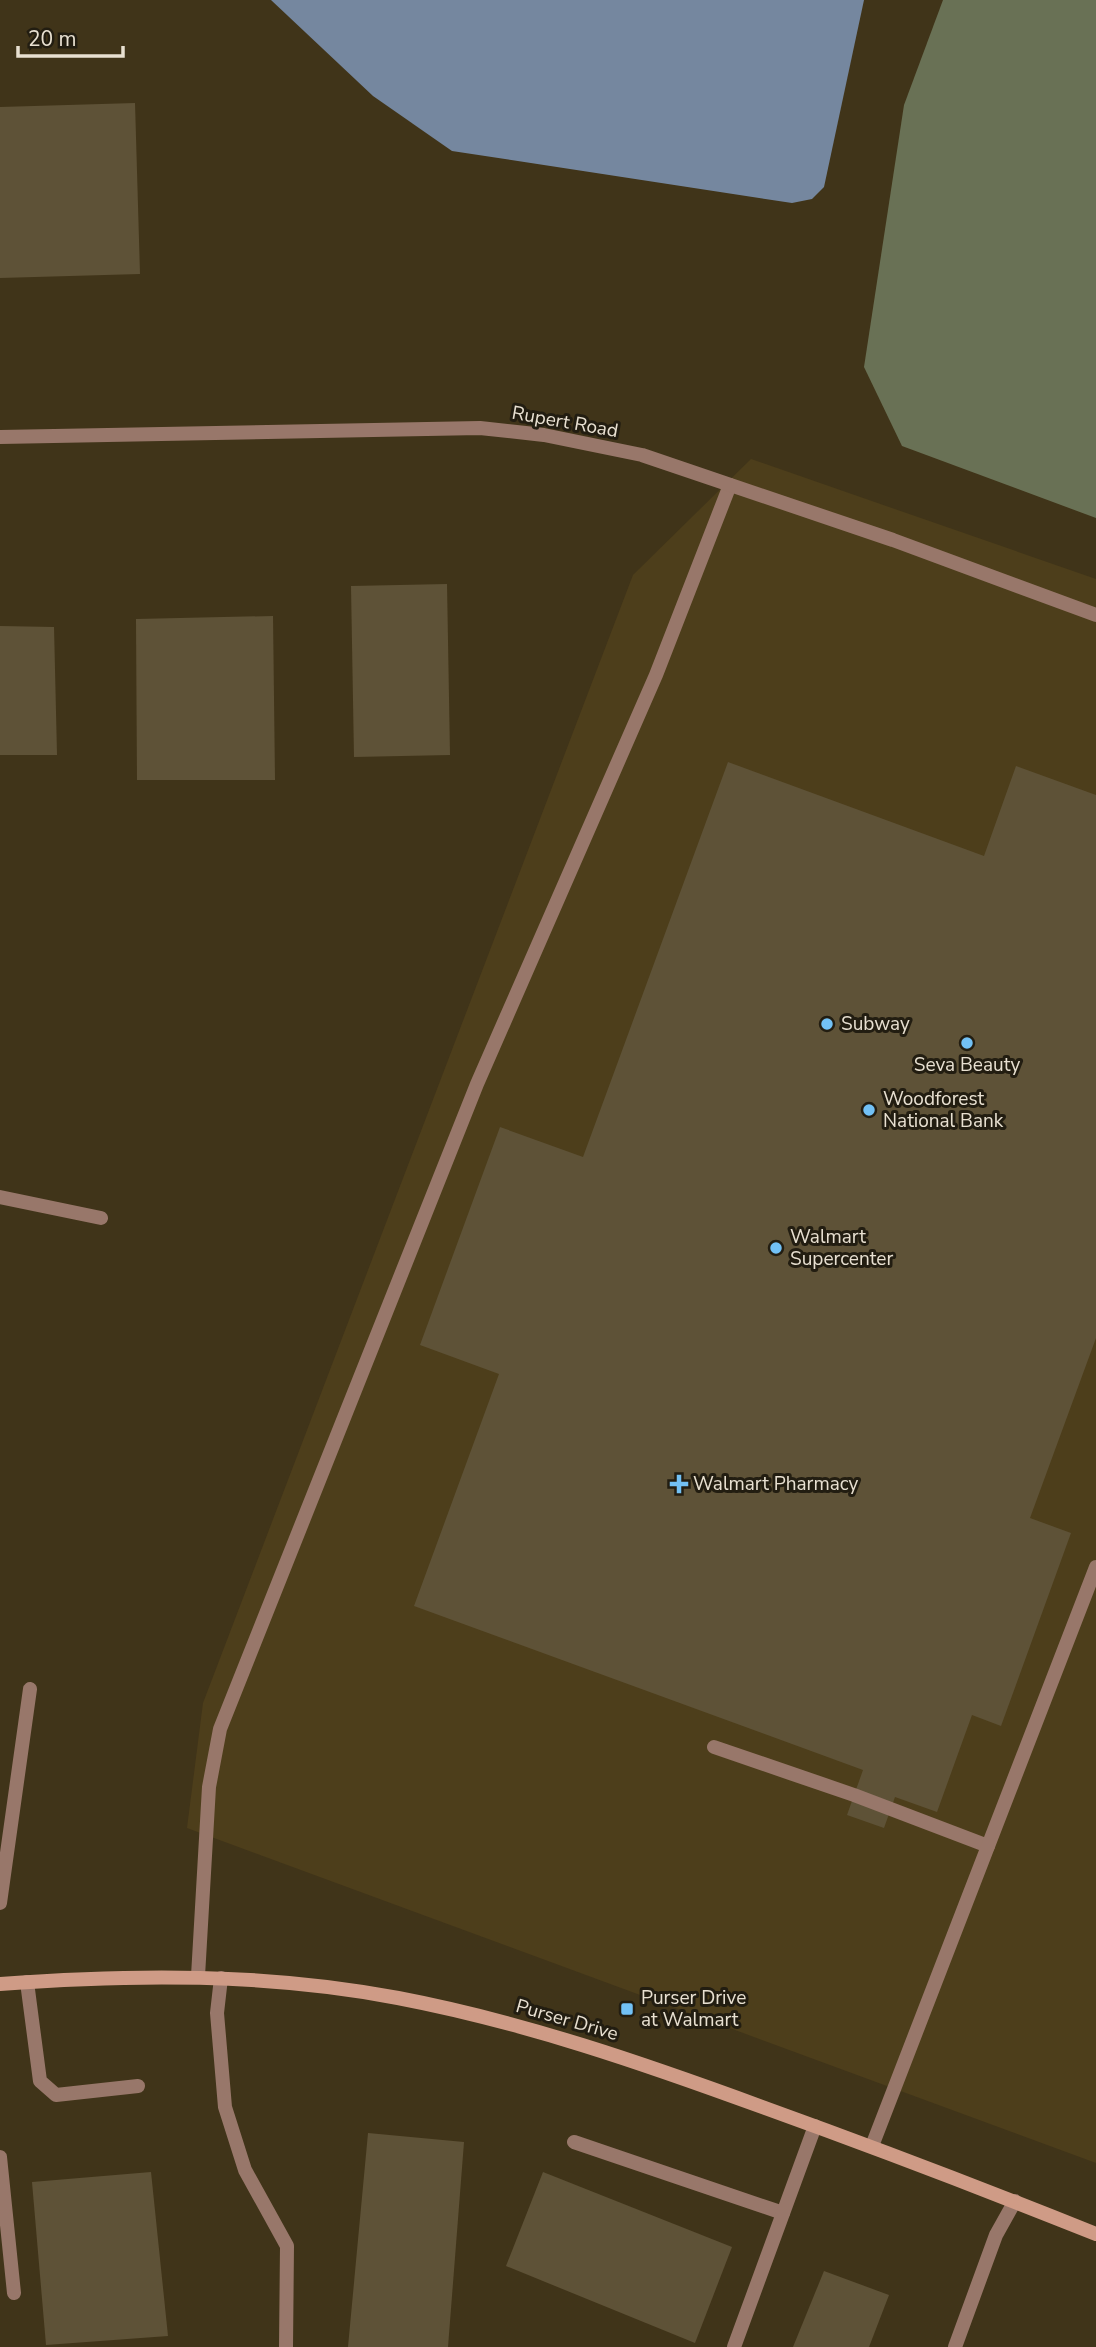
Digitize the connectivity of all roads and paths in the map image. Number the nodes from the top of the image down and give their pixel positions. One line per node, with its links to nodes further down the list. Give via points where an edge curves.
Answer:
1 (0, 436): 2 (street, Rupert Road, via 480,428 544,435 642,455)
2 (730, 485): 3 (street, Rupert Road); 11 (street, via 656,675 477,1084 220,1729 209,1787)
3 (1096, 615)
4 (0, 1196): 5 (street)
5 (101, 1217)
6 (1096, 1567): 9 (street)
7 (30, 1689): 10 (street)
8 (714, 1747): 9 (street)
9 (988, 1846): 18 (street)
10 (0, 1903)
11 (198, 1976): 12 (street, Purser Drive); 13 (street, Purser Drive)
12 (221, 1978): 16 (street, Purser Drive, via 396,1998 496,2020 612,2053); 24 (street, via 217,2013 225,2107 245,2170 287,2246)
13 (27, 1982): 14 (street, Purser Drive); 15 (street, via 40,2081 56,2095)
14 (0, 1984)
15 (138, 2086)
16 (815, 2126): 18 (street, Purser Drive); 21 (street)
17 (574, 2142): 21 (street)
18 (872, 2146): 20 (street, Purser Drive)
19 (0, 2157): 23 (street)
20 (1015, 2201): 22 (street, Purser Drive); 26 (street, via 996,2235)
21 (783, 2213): 25 (street)
22 (1096, 2234)
23 (14, 2293)
24 (286, 2347)
25 (734, 2347)
26 (955, 2347)

